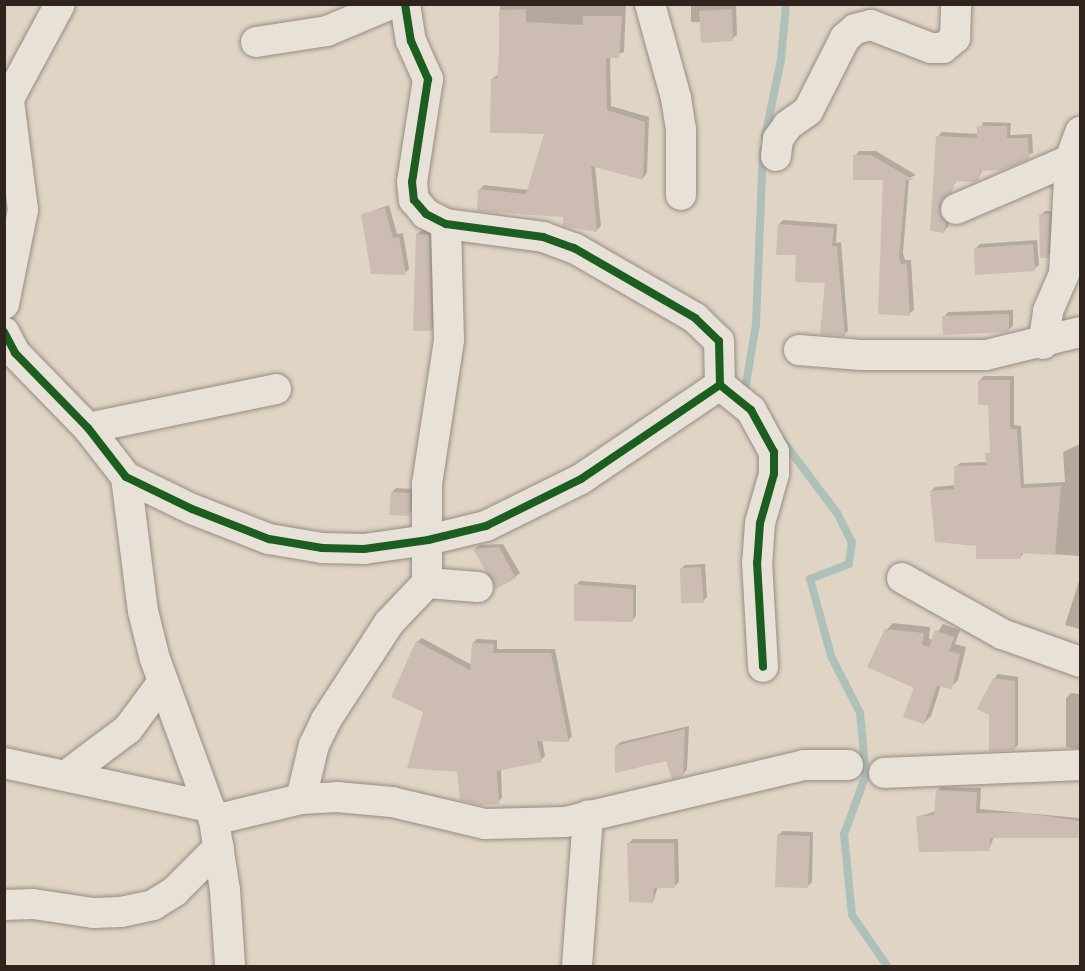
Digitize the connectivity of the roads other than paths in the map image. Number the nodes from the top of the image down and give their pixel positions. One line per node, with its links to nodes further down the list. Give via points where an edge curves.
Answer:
1 (60, 4): 7 (street)
2 (391, 4): 6 (street, via 327,31)
3 (405, 4): 13 (street, via 411,41 428,79 413,161 414,200 426,213)
4 (650, 4): 11 (street, via 676,98 681,129)
5 (956, 4): 9 (street, via 955,38 943,48 931,48 871,25 855,29 845,38 808,111 788,124 778,139)
6 (256, 42)
7 (7, 104): 14 (street, via 23,210)
8 (1080, 132): 10 (street)
9 (776, 156)
10 (1070, 160): 12 (street); 17 (street, via 1064,274 1048,311)
11 (681, 195)
12 (956, 209)
13 (446, 224): 19 (street, via 543,237 574,248 695,318 719,341); 23 (street, via 449,340 428,473)
14 (4, 304)
15 (4, 332): 21 (street, via 15,353)
16 (1080, 333): 17 (street)
17 (1043, 344): 18 (street, via 986,355 946,357)
18 (799, 350)
19 (720, 385): 23 (street, via 581,479 486,526); 28 (street, via 751,410 774,452 774,474 760,524 757,562)
20 (276, 389): 21 (street)
21 (88, 428): 22 (street)
22 (126, 477): 23 (street, via 192,509 269,539 322,548 364,549); 29 (street, via 143,610)
23 (428, 540): 25 (street)
24 (902, 578): 27 (street, via 1002,634)
25 (428, 583): 26 (street); 35 (street, via 389,623 326,720 314,745)
26 (478, 587)
27 (1080, 662)
28 (763, 667)
29 (162, 683): 34 (street, via 128,729); 37 (street)
30 (848, 765): 36 (street, via 804,765)
31 (1080, 765): 33 (street)
32 (9, 771): 34 (street)
33 (884, 773)
34 (68, 774): 37 (street)
35 (301, 799): 36 (street, via 337,797 393,802 485,824 565,822); 37 (street)
36 (588, 815): 40 (street)
37 (214, 825): 38 (street, via 175,891 153,905 93,913 33,904); 39 (street)
38 (4, 905)
39 (230, 966)
40 (577, 966)

